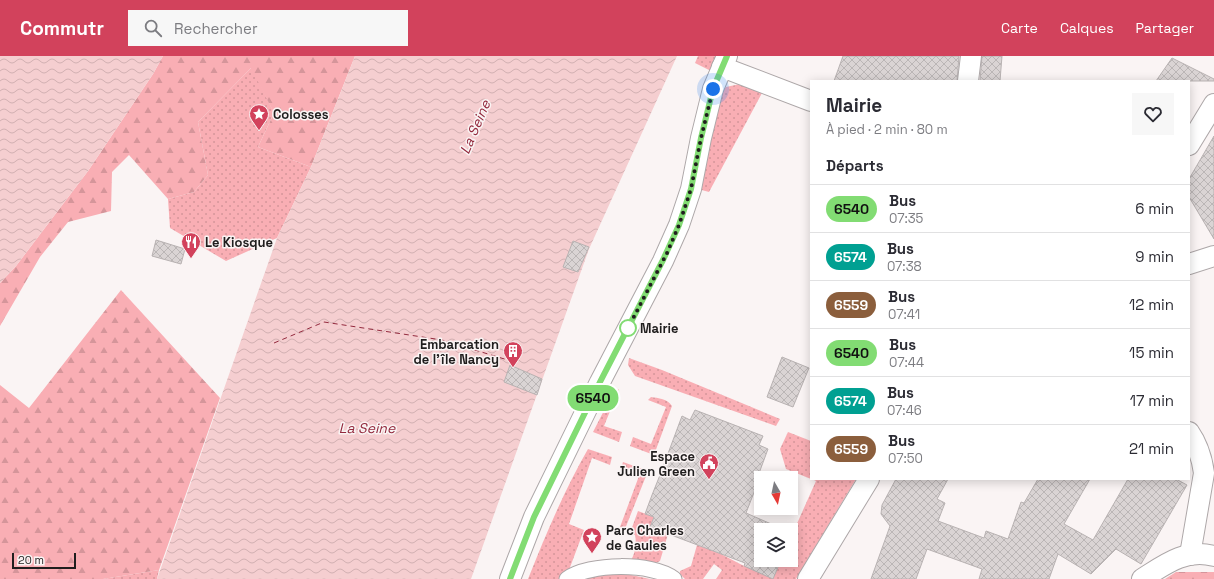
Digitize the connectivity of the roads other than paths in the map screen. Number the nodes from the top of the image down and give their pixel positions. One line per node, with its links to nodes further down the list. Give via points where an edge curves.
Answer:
1 (971, 56): 3 (street)
2 (725, 61): 4 (street); 13 (street, via 713,89 691,189 679,225 534,517)
3 (968, 80)
4 (810, 101)
5 (1214, 104): 6 (street)
6 (1190, 143)
7 (1214, 256): 8 (street)
8 (1190, 264)
9 (1190, 434): 11 (street, via 1198,448 1204,473)
10 (868, 480): 16 (street)
11 (1190, 554): 12 (street); 17 (street, via 1173,560)
12 (1214, 556)
13 (510, 579)
14 (567, 579): 15 (street, via 586,571 627,566 660,572)
15 (674, 579)
16 (808, 579)
17 (1142, 579)

